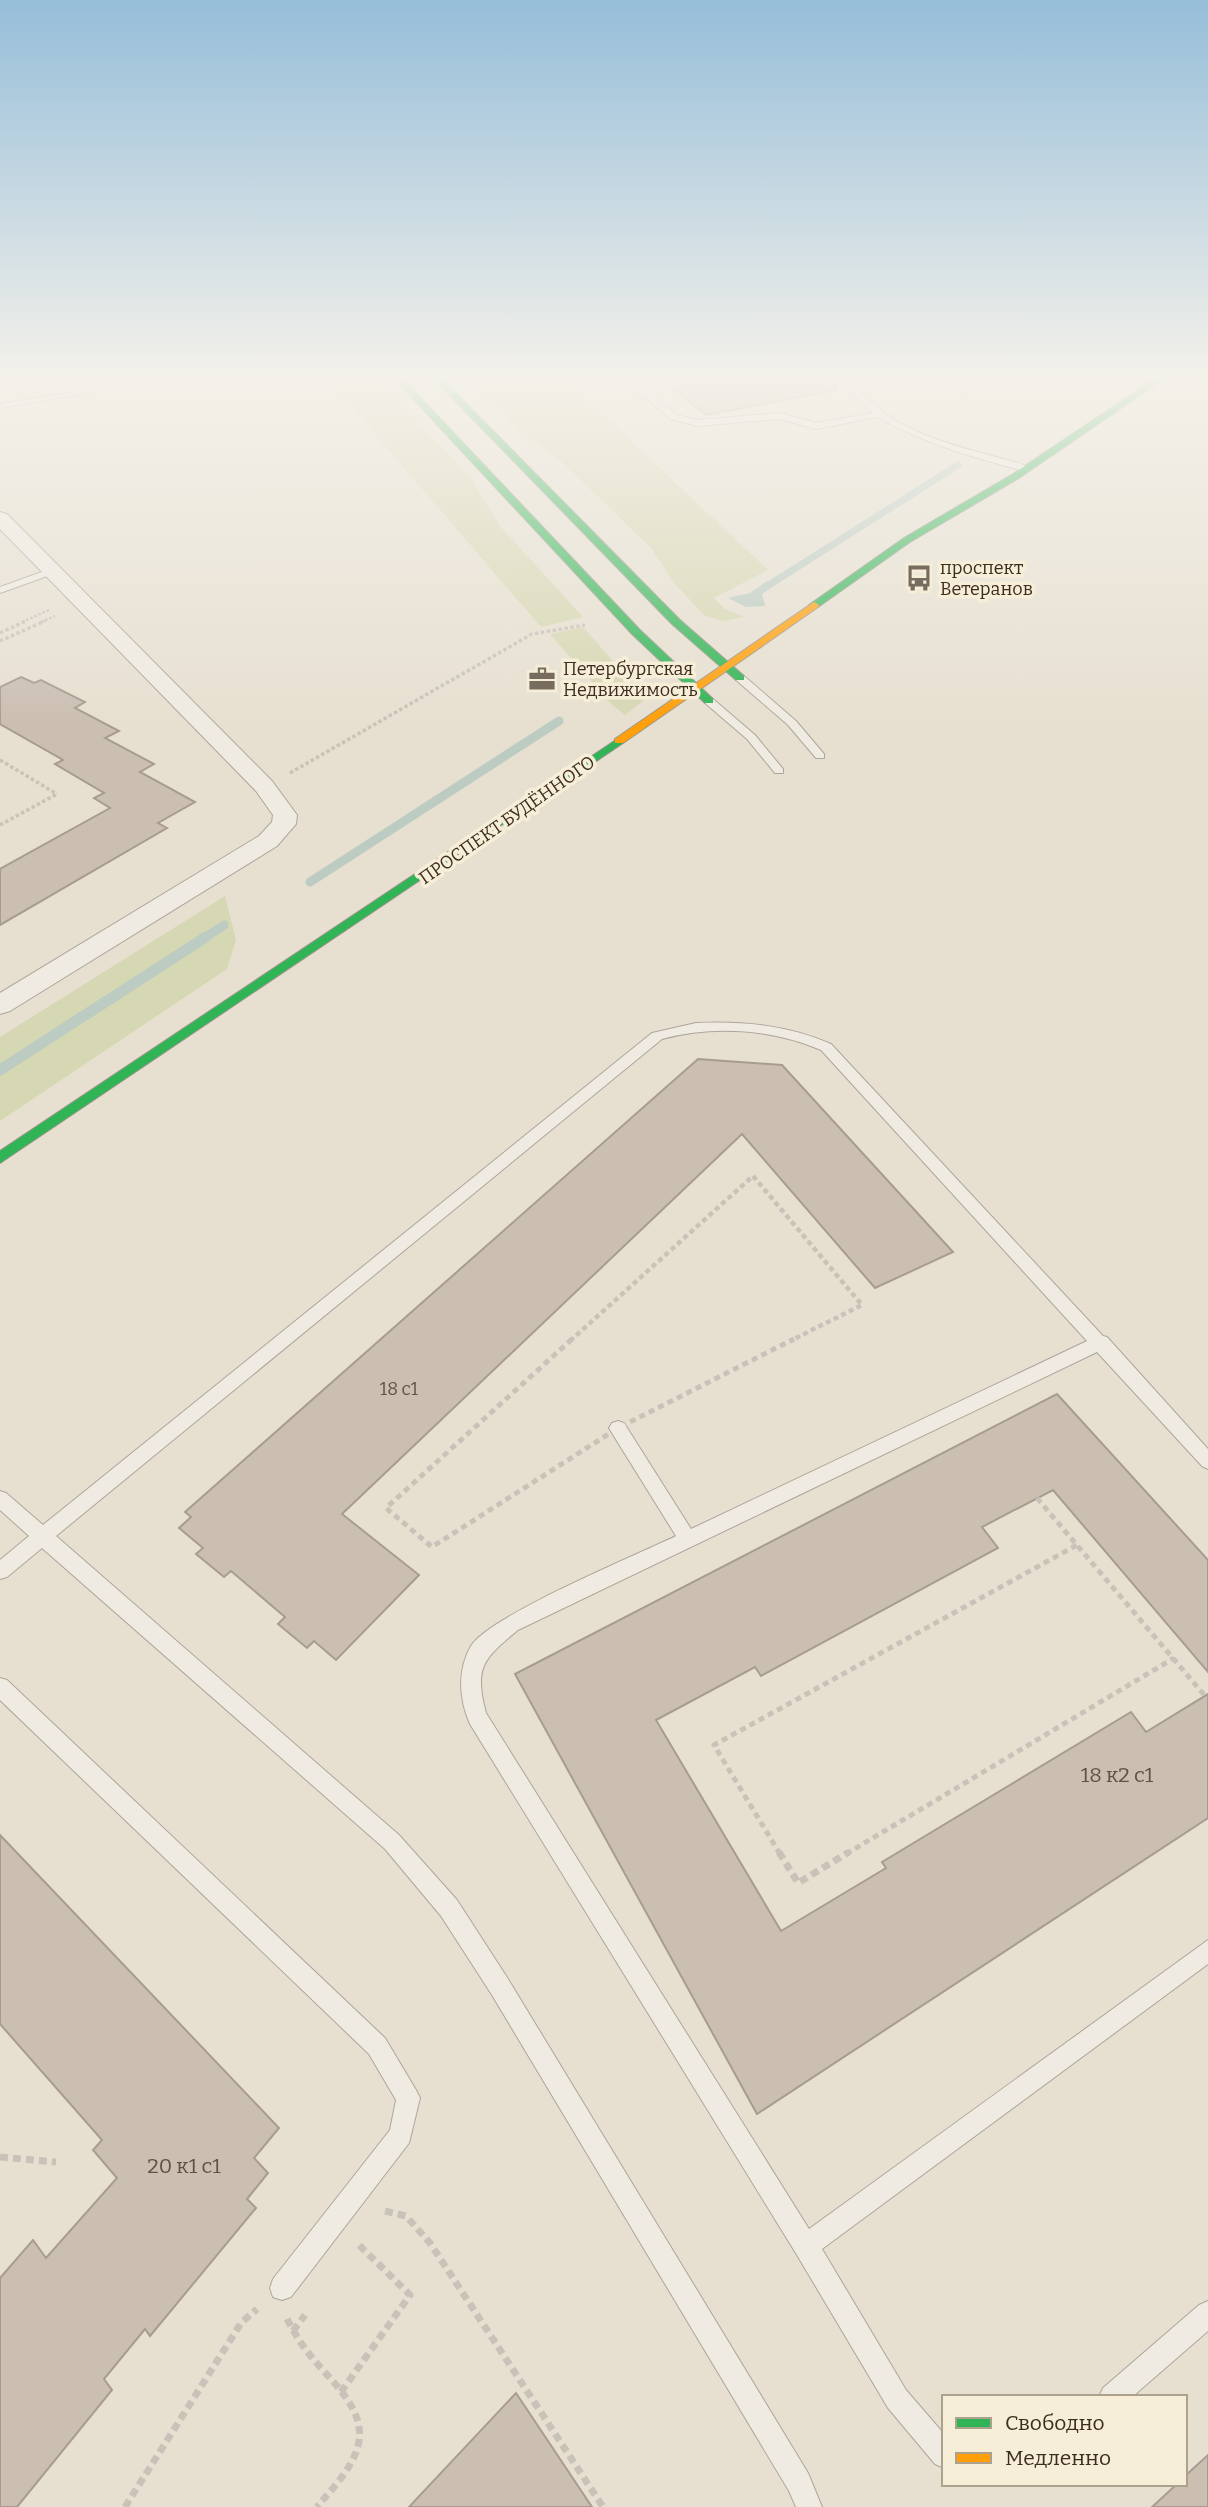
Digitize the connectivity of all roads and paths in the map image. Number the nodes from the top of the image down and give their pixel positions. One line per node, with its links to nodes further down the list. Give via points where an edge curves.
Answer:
1 (504, 491): 19 (main road)
2 (548, 491): 10 (main road)
3 (988, 491): 11 (main road, ПРОСПЕКТ БУДЁННОГО)
4 (1000, 491): 21 (main road, ПРОСПЕКТ БУДЁННОГО)
5 (0, 518): 6 (street)
6 (50, 572): 7 (lane); 27 (street, via 264,786 285,815 285,824 268,841)
7 (0, 590)
8 (50, 610): 14 (path)
9 (55, 615): 16 (path)
10 (676, 622): 15 (main road); 18 (main road)
11 (784, 625): 13 (main road); 18 (main road, ПРОСПЕКТ БУДЁННОГО)
12 (591, 632): 25 (path, via 583,623 532,635)
13 (744, 632)
14 (0, 633)
15 (718, 633)
16 (0, 642)
17 (617, 661): 20 (path)
18 (726, 666): 19 (main road, ПРОСПЕКТ БУДЁННОГО); 21 (main road)
19 (694, 688): 21 (main road); 29 (main road, ПРОСПЕКТ БУДЁННОГО)
20 (645, 692)
21 (719, 693): 22 (lane, via 792,723); 24 (lane)
22 (820, 755)
23 (0, 760): 26 (path, via 57,794)
24 (779, 771)
25 (291, 773)
26 (0, 825)
27 (0, 1005)
28 (139, 1085): 30 (main road)
29 (0, 1158)
30 (0, 1165)
31 (1101, 1342): 33 (lane); 36 (lane, via 826,1047 806,1037 778,1032 681,1028 657,1036); 37 (lane)
32 (618, 1428): 32 (path, via 432,1547 386,1508 753,1176 862,1305); 37 (lane)
33 (1208, 1461)
34 (1037, 1498): 38 (path)
35 (0, 1499): 36 (lane)
36 (41, 1536): 39 (lane); 57 (lane, via 393,1842 449,1908 799,2482)
37 (688, 1540): 48 (lane, via 510,1624 479,1650 469,1686 477,1717)
38 (1077, 1545): 40 (path); 40 (path, via 714,1745 798,1883)
39 (0, 1571)
40 (1174, 1658): 42 (path)
41 (0, 1687): 49 (lane, via 377,2046 408,2098 401,2135)
42 (1205, 1696)
43 (1208, 1951): 48 (lane)
44 (0, 2157): 45 (path)
45 (56, 2162)
46 (379, 2217): 56 (path, via 387,2209 406,2216 430,2243)
47 (357, 2243): 51 (path, via 410,2295)
48 (806, 2246): 53 (lane, via 897,2399)
49 (282, 2288): 51 (path, via 282,2308 293,2331); 54 (path, via 241,2323)
50 (1208, 2314): 52 (lane)
51 (341, 2392): 55 (path, via 361,2423 356,2456)
52 (1114, 2395)
53 (942, 2453)
54 (125, 2507)
55 (317, 2507)
56 (603, 2507)
57 (809, 2507)

